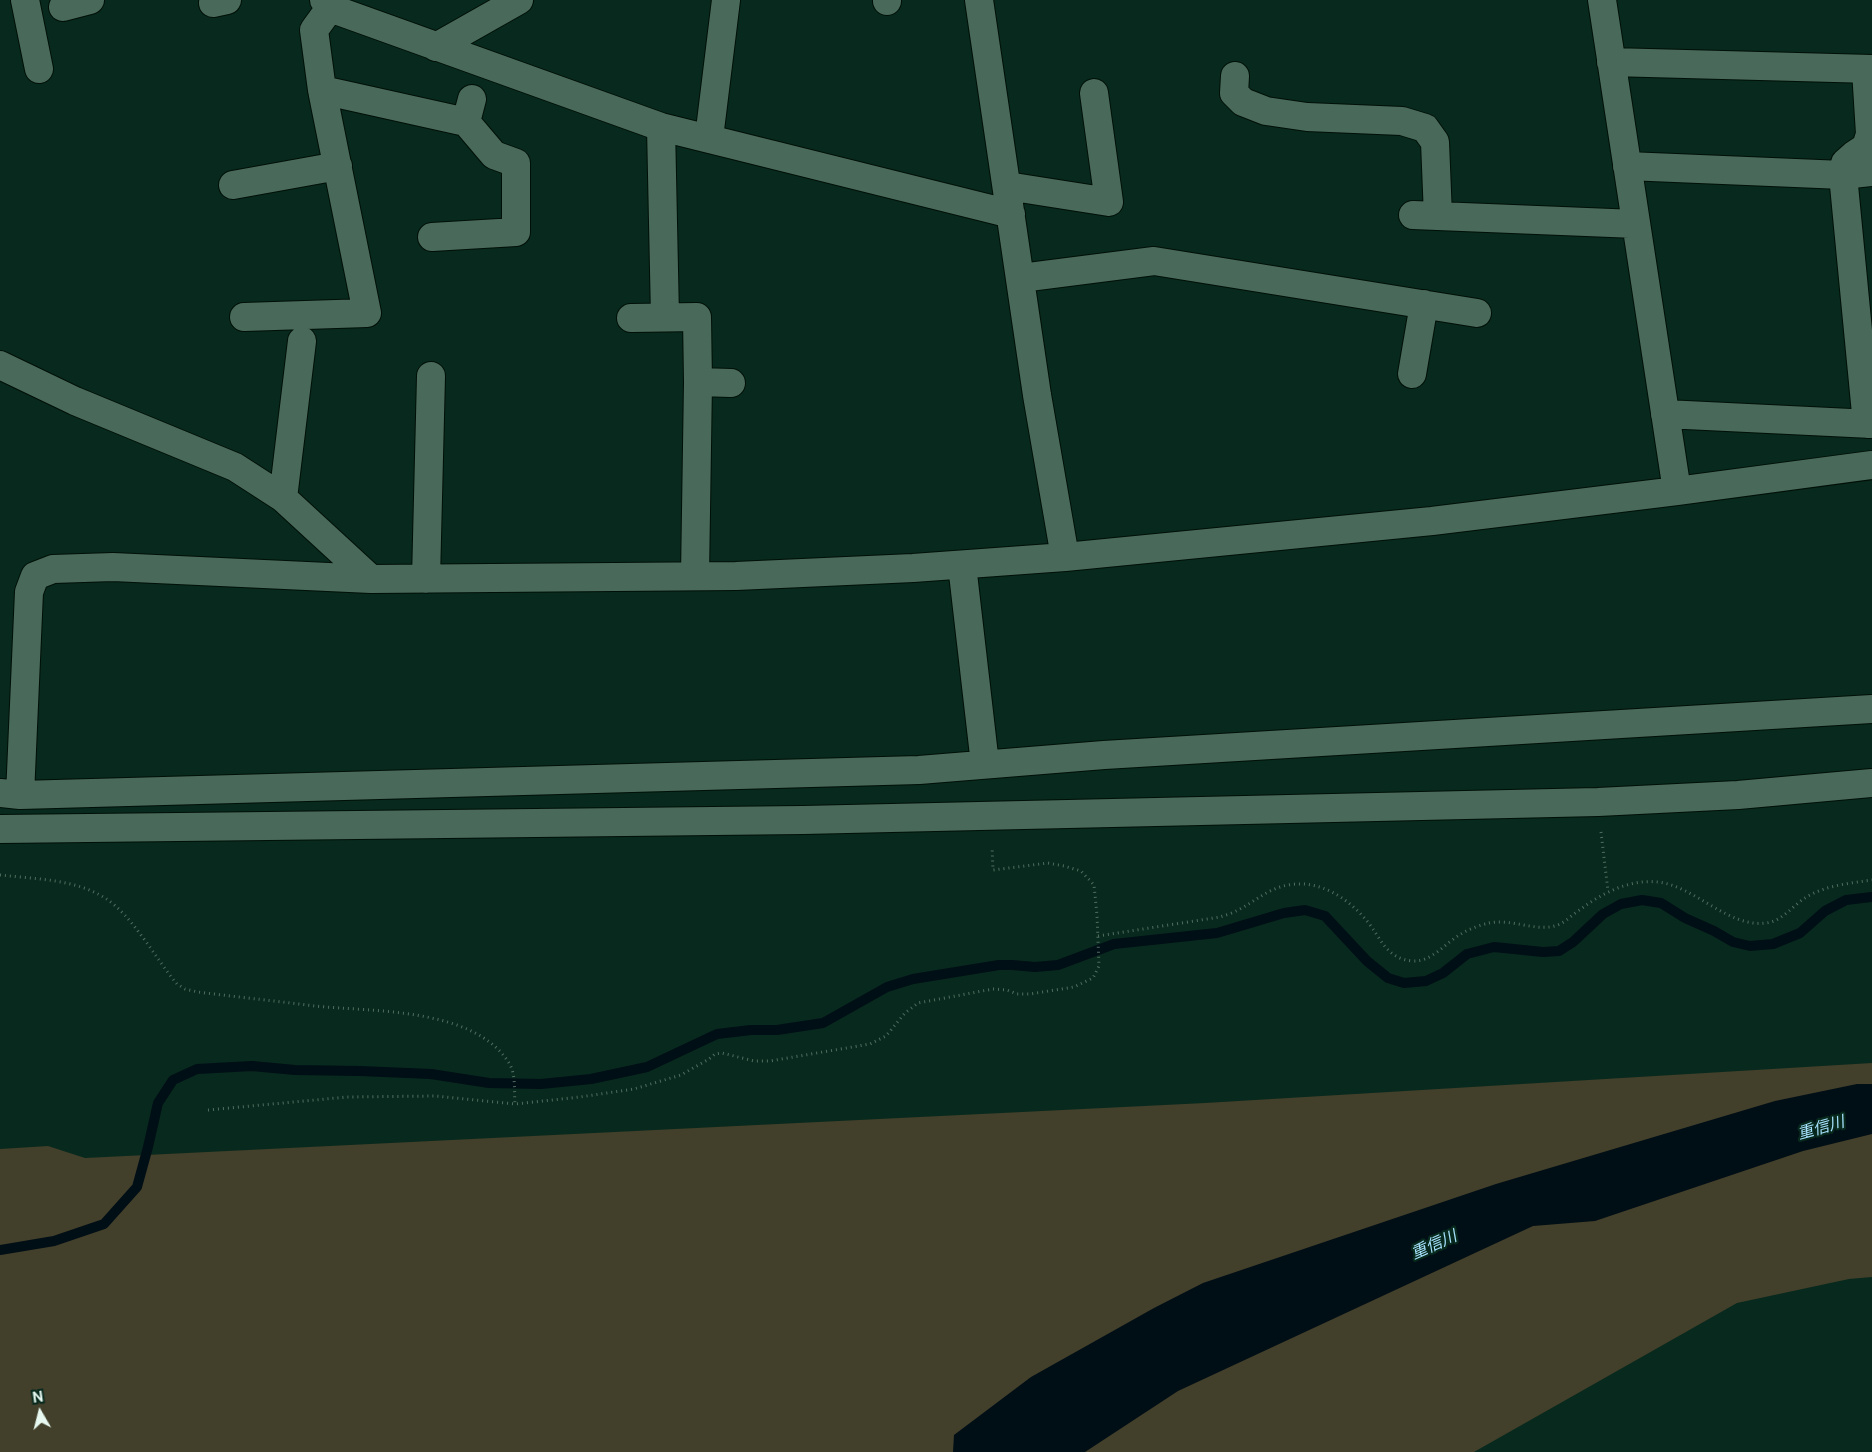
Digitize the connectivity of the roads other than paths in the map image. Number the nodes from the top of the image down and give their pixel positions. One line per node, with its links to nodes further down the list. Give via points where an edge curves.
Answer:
1 (25, 0): 12 (street)
2 (90, 0): 8 (street)
3 (519, 0): 9 (street)
4 (726, 0): 17 (street)
5 (979, 0): 23 (street)
6 (1602, 0): 10 (street)
7 (327, 4): 9 (street); 14 (street, via 314,30)
8 (63, 7)
9 (436, 47): 16 (street)
10 (1611, 62): 11 (street); 19 (street)
11 (1869, 69): 21 (street, via 1870,134 1866,147 1845,163)
12 (39, 70)
13 (1235, 76): 25 (street, via 1234,94 1266,111 1402,120 1424,128 1435,142 1426,215)
14 (322, 90): 18 (street); 26 (street, via 469,110 494,155 516,163 516,232)
15 (1094, 94): 23 (street, via 1109,202)
16 (662, 127): 17 (street); 31 (street)
17 (709, 138): 24 (street)
18 (338, 166): 22 (street); 30 (street, via 367,313)
19 (1627, 166): 21 (street); 25 (street)
20 (1872, 172): 21 (street)
21 (1843, 175): 40 (street)
22 (233, 185)
23 (1007, 186): 24 (street)
24 (1011, 214): 27 (street)
25 (1636, 224): 39 (street)
26 (432, 237)
27 (1021, 278): 28 (street, via 1154,261); 44 (street)
28 (1424, 304): 29 (street); 35 (street)
29 (1477, 313)
30 (244, 317)
31 (665, 317): 32 (street); 37 (street, via 697,317)
32 (631, 318)
33 (302, 341): 43 (street)
34 (0, 365): 43 (street, via 75,401 234,467)
35 (1412, 374)
36 (431, 376): 47 (street)
37 (698, 382): 38 (street); 46 (street)
38 (731, 383)
39 (1665, 414): 40 (street); 42 (street)
40 (1869, 424)
41 (1872, 465): 42 (street)
42 (1677, 491): 44 (street, via 1432,521)
43 (283, 498): 48 (street)
44 (1065, 557): 45 (street)
45 (962, 565): 46 (street); 50 (street)
46 (695, 576): 47 (street)
47 (426, 578): 48 (street)
48 (370, 579): 52 (street, via 113,567 53,569 35,576 29,592)
49 (1872, 709): 50 (street)
50 (985, 764): 52 (street, via 909,770)
51 (1872, 782): 53 (street, via 1738,795 1598,802 793,821)
52 (10, 794)
53 (0, 829)

